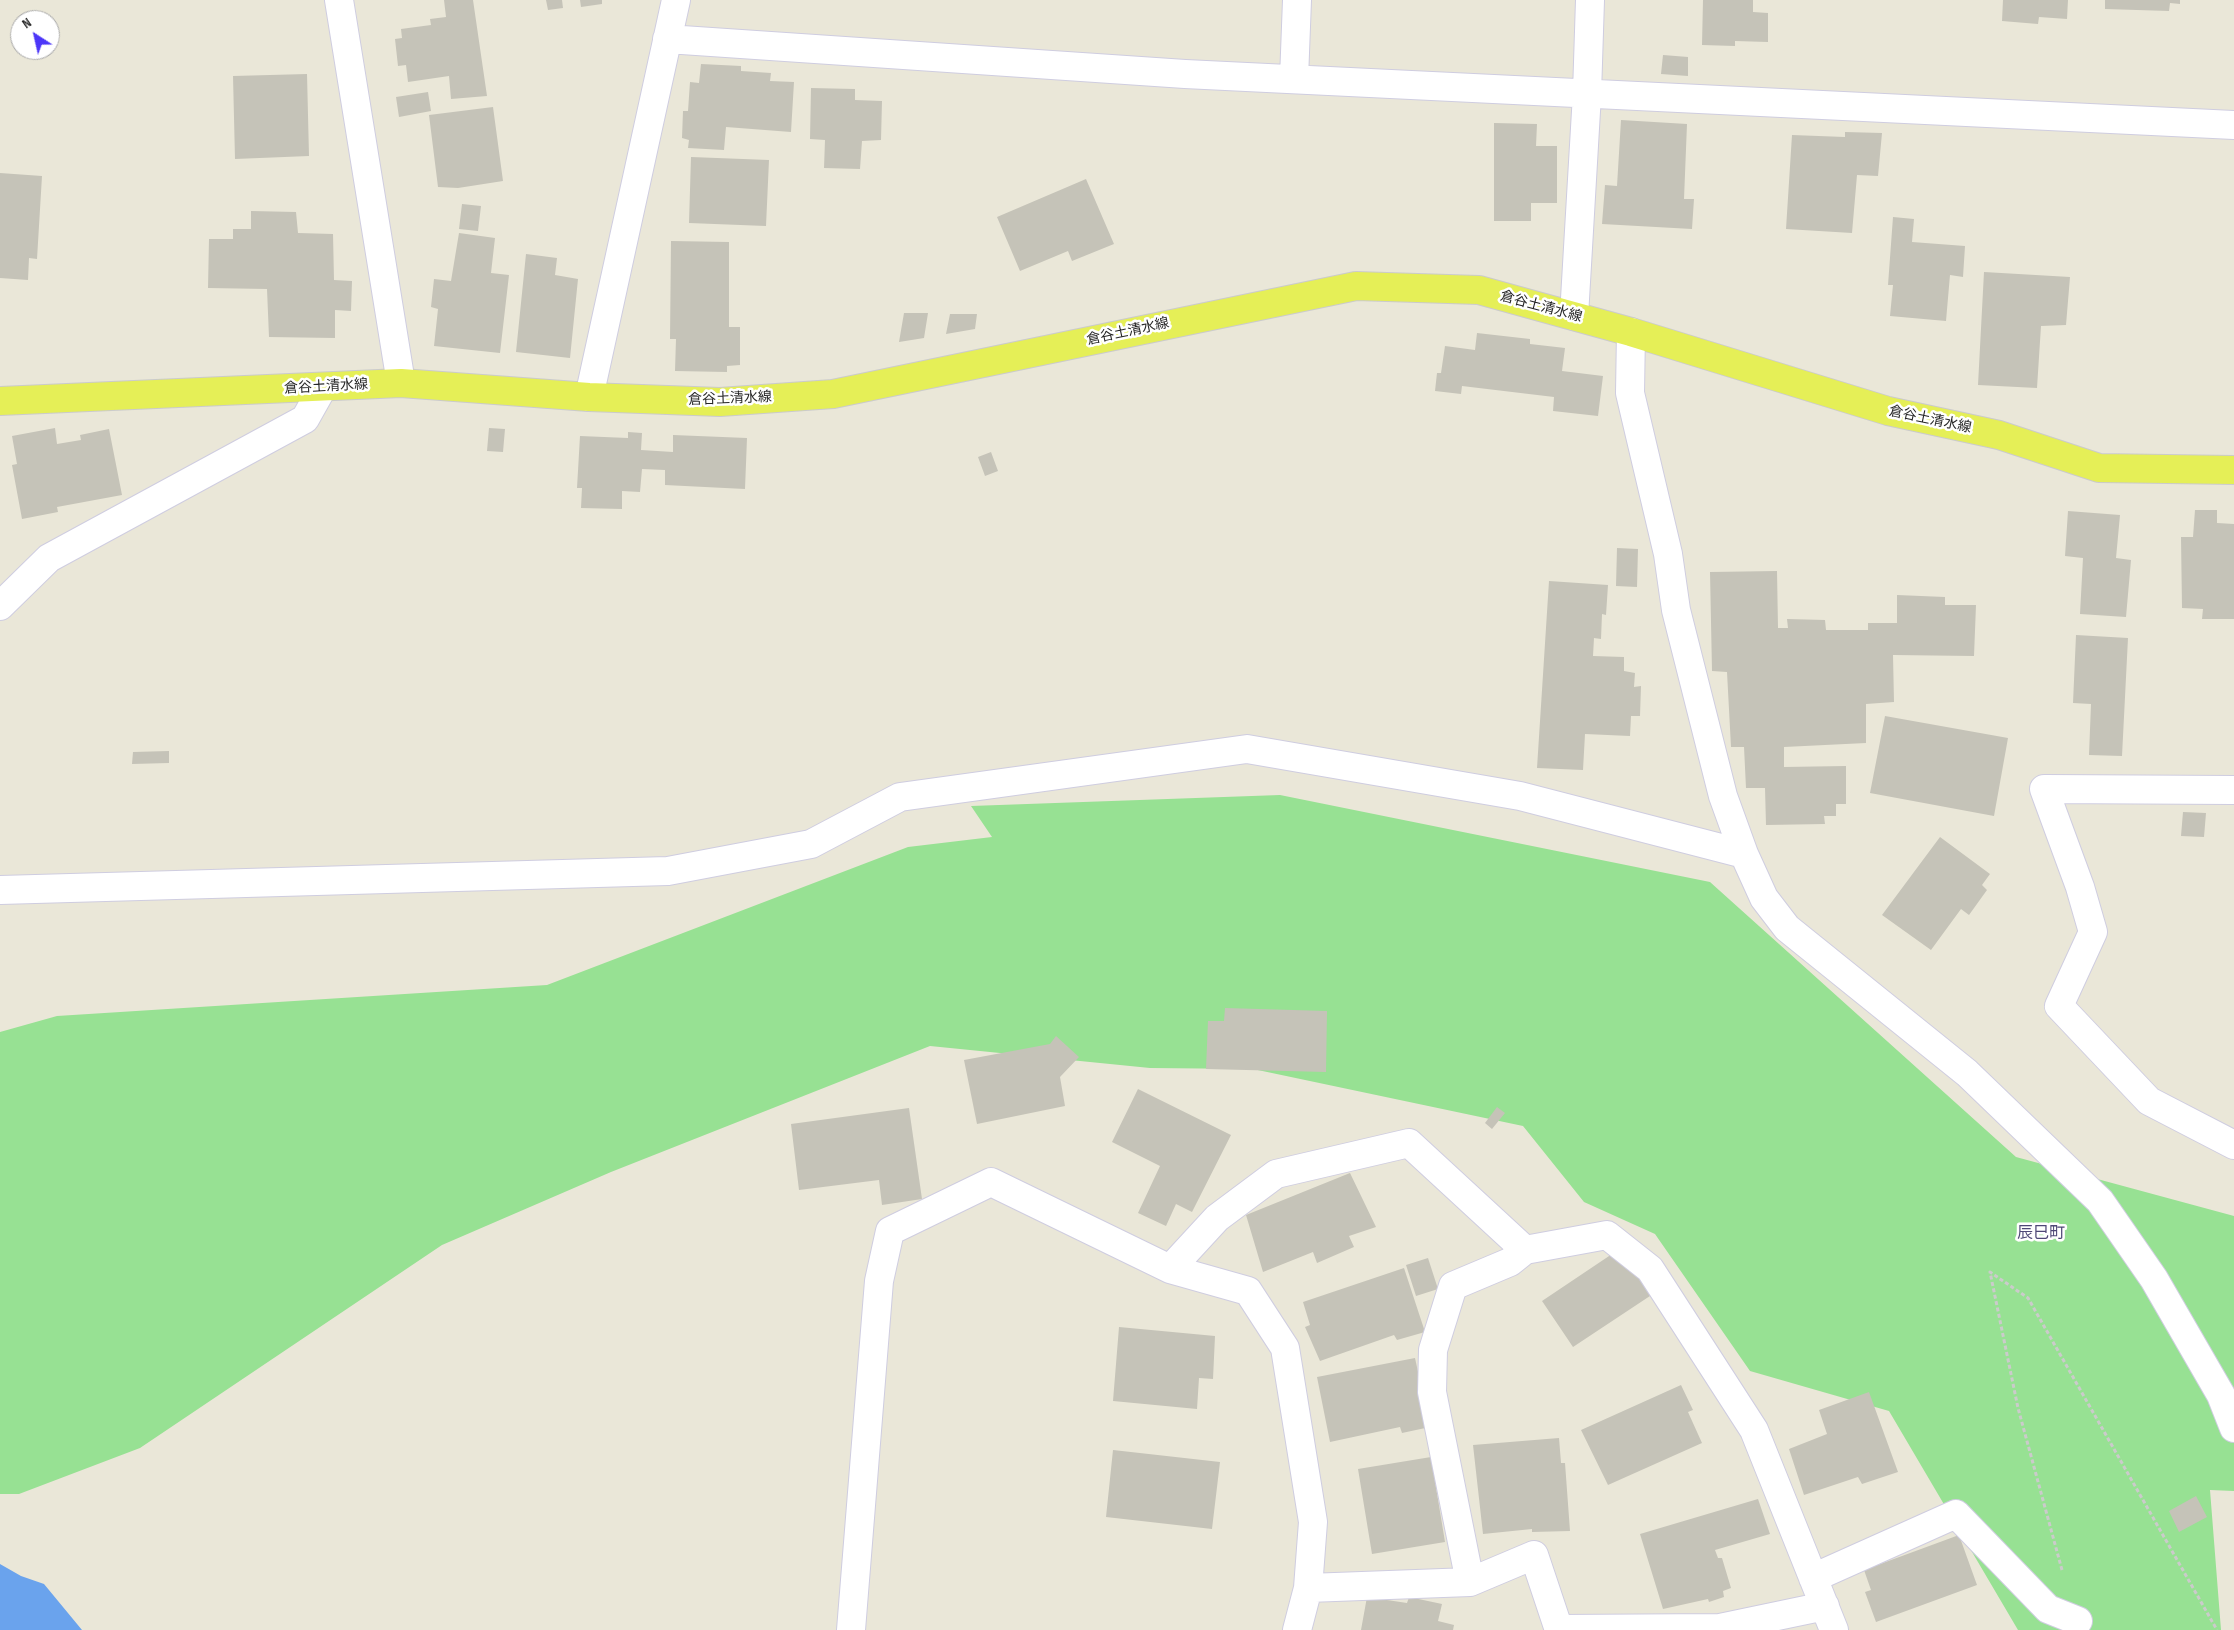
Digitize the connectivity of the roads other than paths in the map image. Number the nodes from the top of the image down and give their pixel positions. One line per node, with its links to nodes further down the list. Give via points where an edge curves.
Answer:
1 (339, 0): 11 (street)
2 (676, 0): 5 (street)
3 (1296, 0): 6 (street)
4 (1590, 0): 7 (street)
5 (667, 39): 6 (street, via 1175,74); 13 (street)
6 (1294, 79): 7 (street)
7 (1587, 94): 8 (street); 9 (street)
8 (2234, 125)
9 (1574, 316): 10 (main road, 倉谷土清水線); 13 (main road, 倉谷土清水線, via 1480,290 1356,286 833,394 720,402)
10 (1631, 332): 15 (main road, 倉谷土清水線, via 1888,411 1999,435 2099,468); 18 (street, via 1630,393 1668,554 1676,610 1723,796)
11 (401, 383): 12 (main road, 倉谷土清水線); 13 (main road, 倉谷土清水線)
12 (323, 387): 14 (main road, 倉谷土清水線); 16 (street, via 305,419 49,558)
13 (589, 397)
14 (0, 401)
15 (2234, 470)
16 (0, 606)
17 (2234, 790): 20 (street, via 2044,789 2093,932 2059,1006 2149,1101)
18 (1744, 854): 19 (street, via 1520,796 1247,749 900,797 811,844 668,871); 23 (street, via 1764,898 1787,928 1966,1072 2100,1201 2154,1279 2221,1396)
19 (0, 890)
20 (2234, 1145)
21 (1525, 1250): 22 (street, via 1409,1144 1276,1174 1216,1218); 24 (street, via 1607,1235 1650,1269 1754,1430); 25 (street, via 1510,1262 1453,1286 1433,1350 1432,1392)
22 (1170, 1269): 26 (street, via 1248,1291 1285,1348 1313,1522); 30 (street, via 991,1182 890,1231 879,1281)
23 (2234, 1428)
24 (1813, 1578): 27 (street); 28 (street, via 1956,1514 2048,1609)
25 (1470, 1582): 26 (street); 29 (street, via 1534,1555)
26 (1308, 1588): 31 (street)
27 (1829, 1618): 29 (street, via 1720,1628)
28 (2078, 1621)
29 (1559, 1629)
30 (851, 1630)
31 (1297, 1630)

